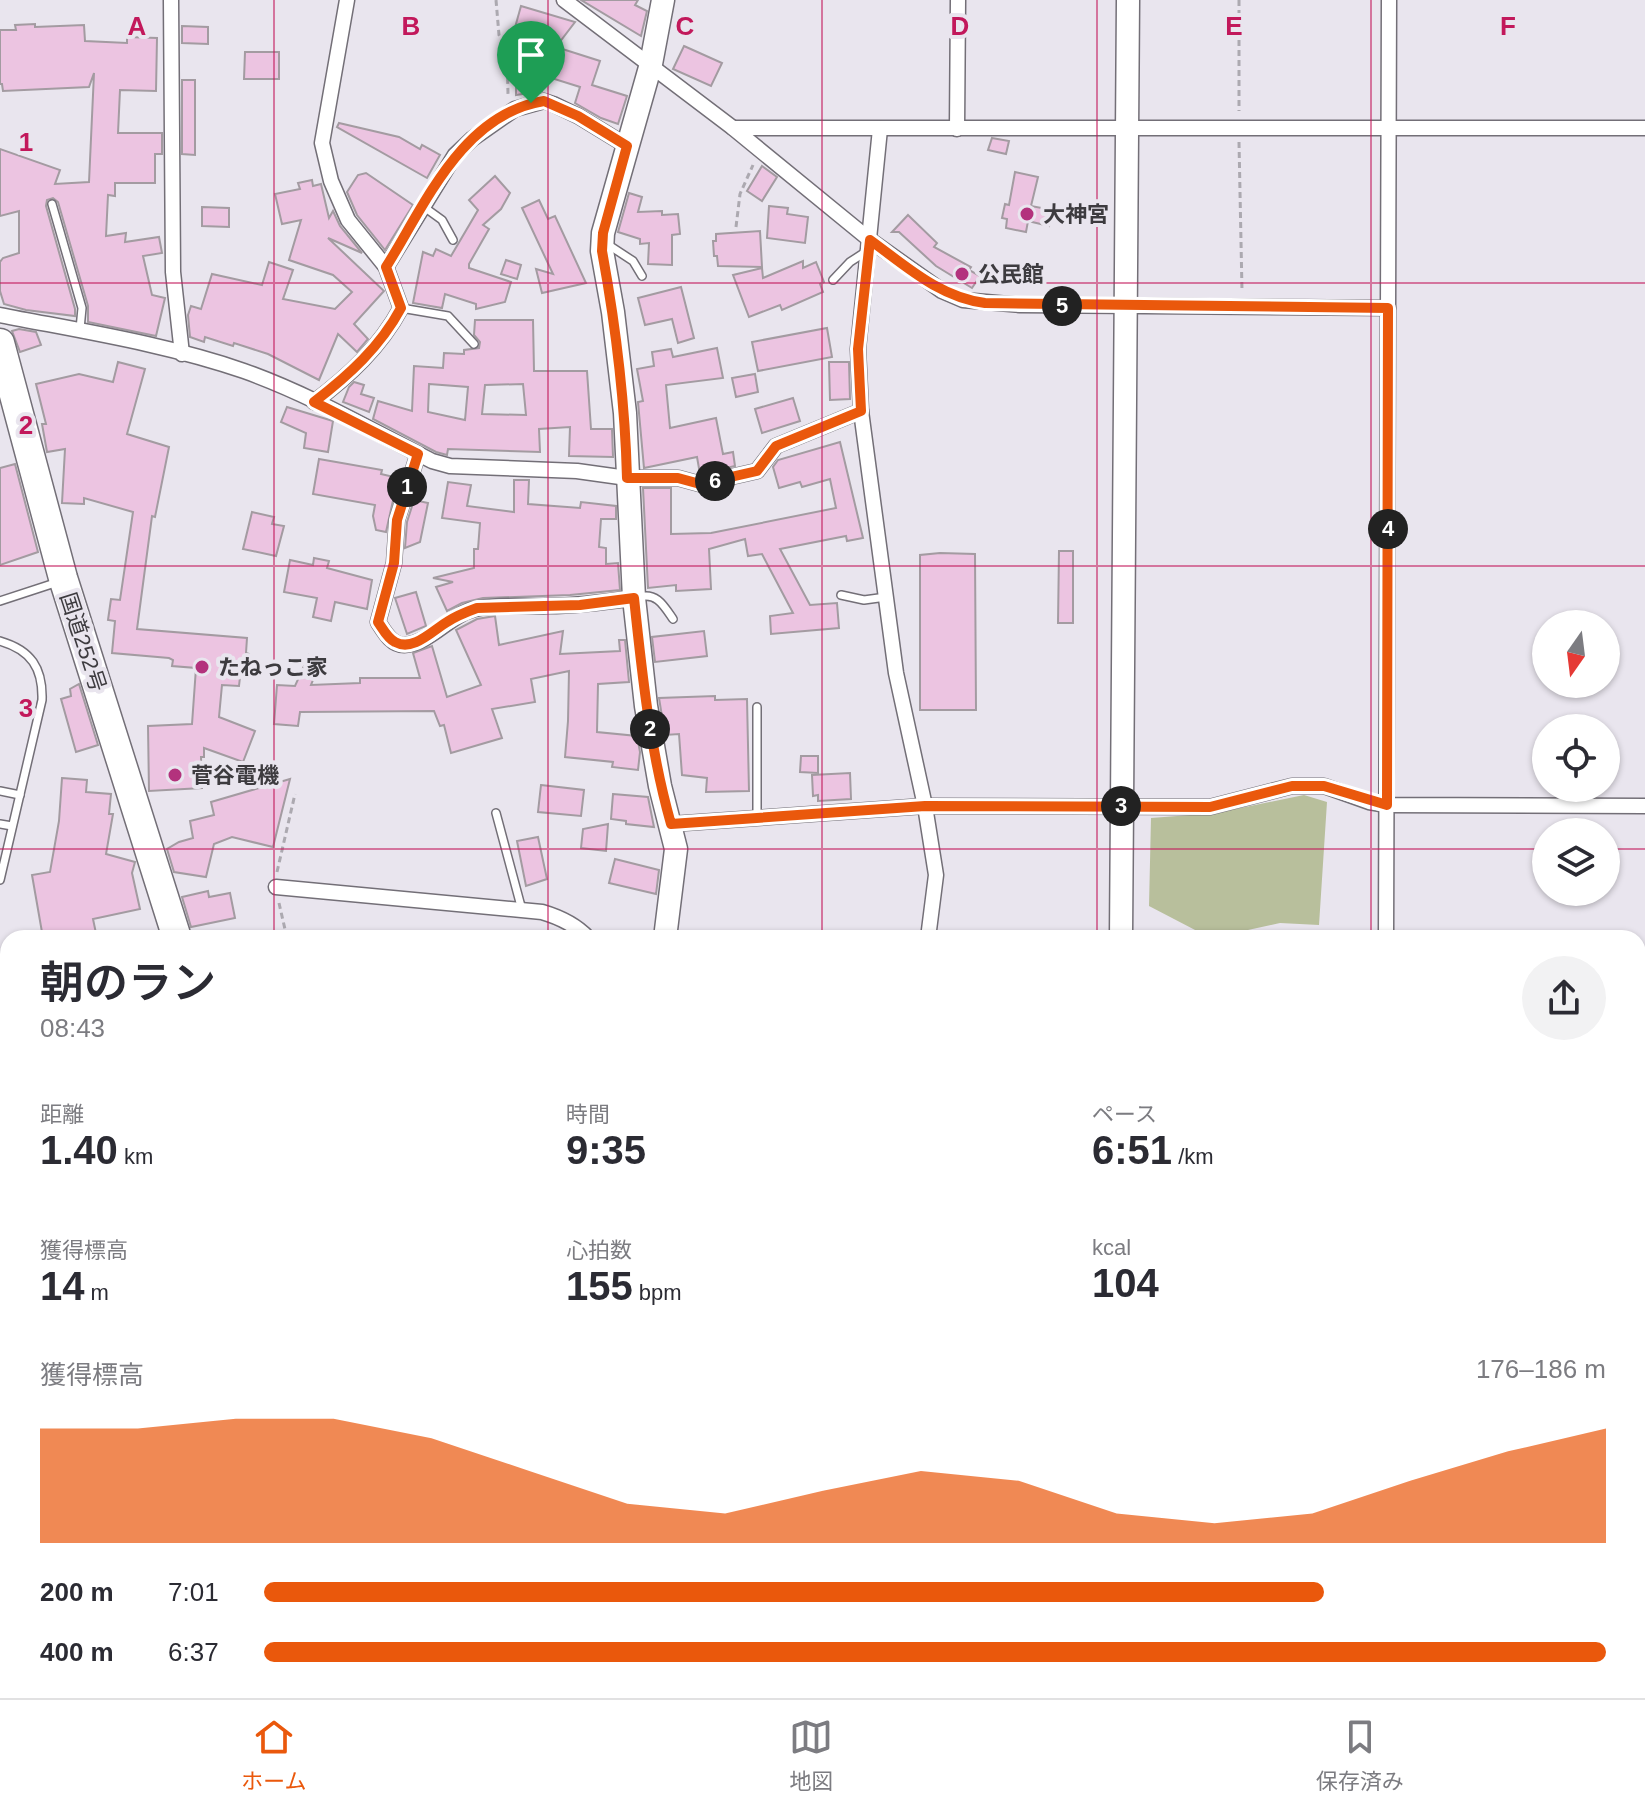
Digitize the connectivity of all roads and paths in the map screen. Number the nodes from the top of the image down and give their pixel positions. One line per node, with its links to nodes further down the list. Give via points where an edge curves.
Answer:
1 (171, 0): 38 (street, via 173,272)
2 (347, 0): 27 (street, via 322,143 348,220)
3 (496, 0): 11 (path, via 499,35 507,50)
4 (564, 0): 10 (street)
5 (663, 0): 10 (main road)
6 (958, 0): 18 (street)
7 (1128, 0): 15 (main road)
8 (1239, 0): 12 (path)
9 (1389, 0): 13 (street)
10 (651, 64): 14 (street); 19 (main road)
11 (508, 113): 19 (street, via 544,101); 22 (street, via 455,155)
12 (1239, 127): 13 (street); 15 (street); 31 (path)
13 (1389, 127): 16 (street); 33 (street)
14 (733, 128): 17 (street); 20 (street)
15 (1128, 128): 18 (street); 30 (main road)
16 (1645, 128)
17 (880, 129): 18 (street); 26 (street)
18 (957, 129)
19 (627, 146): 25 (main road)
20 (761, 151): 23 (path, via 740,194); 26 (street)
21 (52, 204): 35 (lane, via 82,308)
22 (424, 207): 24 (lane, via 442,220); 27 (street)
23 (736, 227)
24 (453, 240)
25 (602, 242): 28 (lane, via 633,261); 42 (main road, via 625,413)
26 (869, 245): 29 (lane); 30 (street, via 963,300); 40 (street, via 858,349)
27 (386, 267): 32 (street)
28 (642, 276)
29 (833, 280)
30 (1125, 306): 31 (street); 56 (main road)
31 (1242, 307): 33 (street)
32 (401, 308): 37 (lane, via 448,316); 39 (street, via 389,331 349,376)
33 (1388, 308): 54 (street)
34 (0, 315): 35 (street)
35 (79, 331): 38 (street)
36 (0, 343): 43 (highway, 国道252号)
37 (474, 344)
38 (182, 354): 39 (street, via 245,372)
39 (314, 402): 41 (street)
40 (861, 411): 42 (street, via 776,446 757,471 700,484 678,478); 45 (street)
41 (418, 454): 42 (street, via 450,466); 46 (street, via 397,520 394,563 378,622 389,638 407,645 477,608)
42 (627, 478): 46 (main road)
43 (63, 578): 47 (lane); 66 (highway, 国道252号)
44 (841, 595): 45 (lane)
45 (886, 597): 55 (street, via 896,673)
46 (634, 598): 48 (lane, via 658,598); 61 (main road, via 646,706)
47 (0, 601)
48 (673, 619)
49 (0, 641): 53 (lane, via 30,655 43,683)
50 (757, 707): 59 (lane)
51 (0, 791): 53 (lane)
52 (295, 794): 64 (path)
53 (20, 795): 62 (lane)
54 (1387, 805): 56 (street, via 1324,786 1292,786 1210,807); 57 (street); 72 (street)
55 (925, 806): 56 (street); 59 (street); 70 (street, via 936,875)
56 (1122, 806): 71 (main road)
57 (1645, 806)
58 (496, 813): 65 (lane)
59 (757, 817): 61 (street)
60 (0, 824): 62 (lane)
61 (671, 824): 69 (main road, via 676,849)
62 (12, 826): 63 (lane)
63 (0, 880)
64 (276, 887): 65 (street); 67 (path)
65 (522, 910): 68 (street, via 558,916)
66 (174, 930)
67 (285, 930)
68 (579, 930)
69 (666, 930)
70 (929, 930)
71 (1121, 930)
72 (1386, 930)

